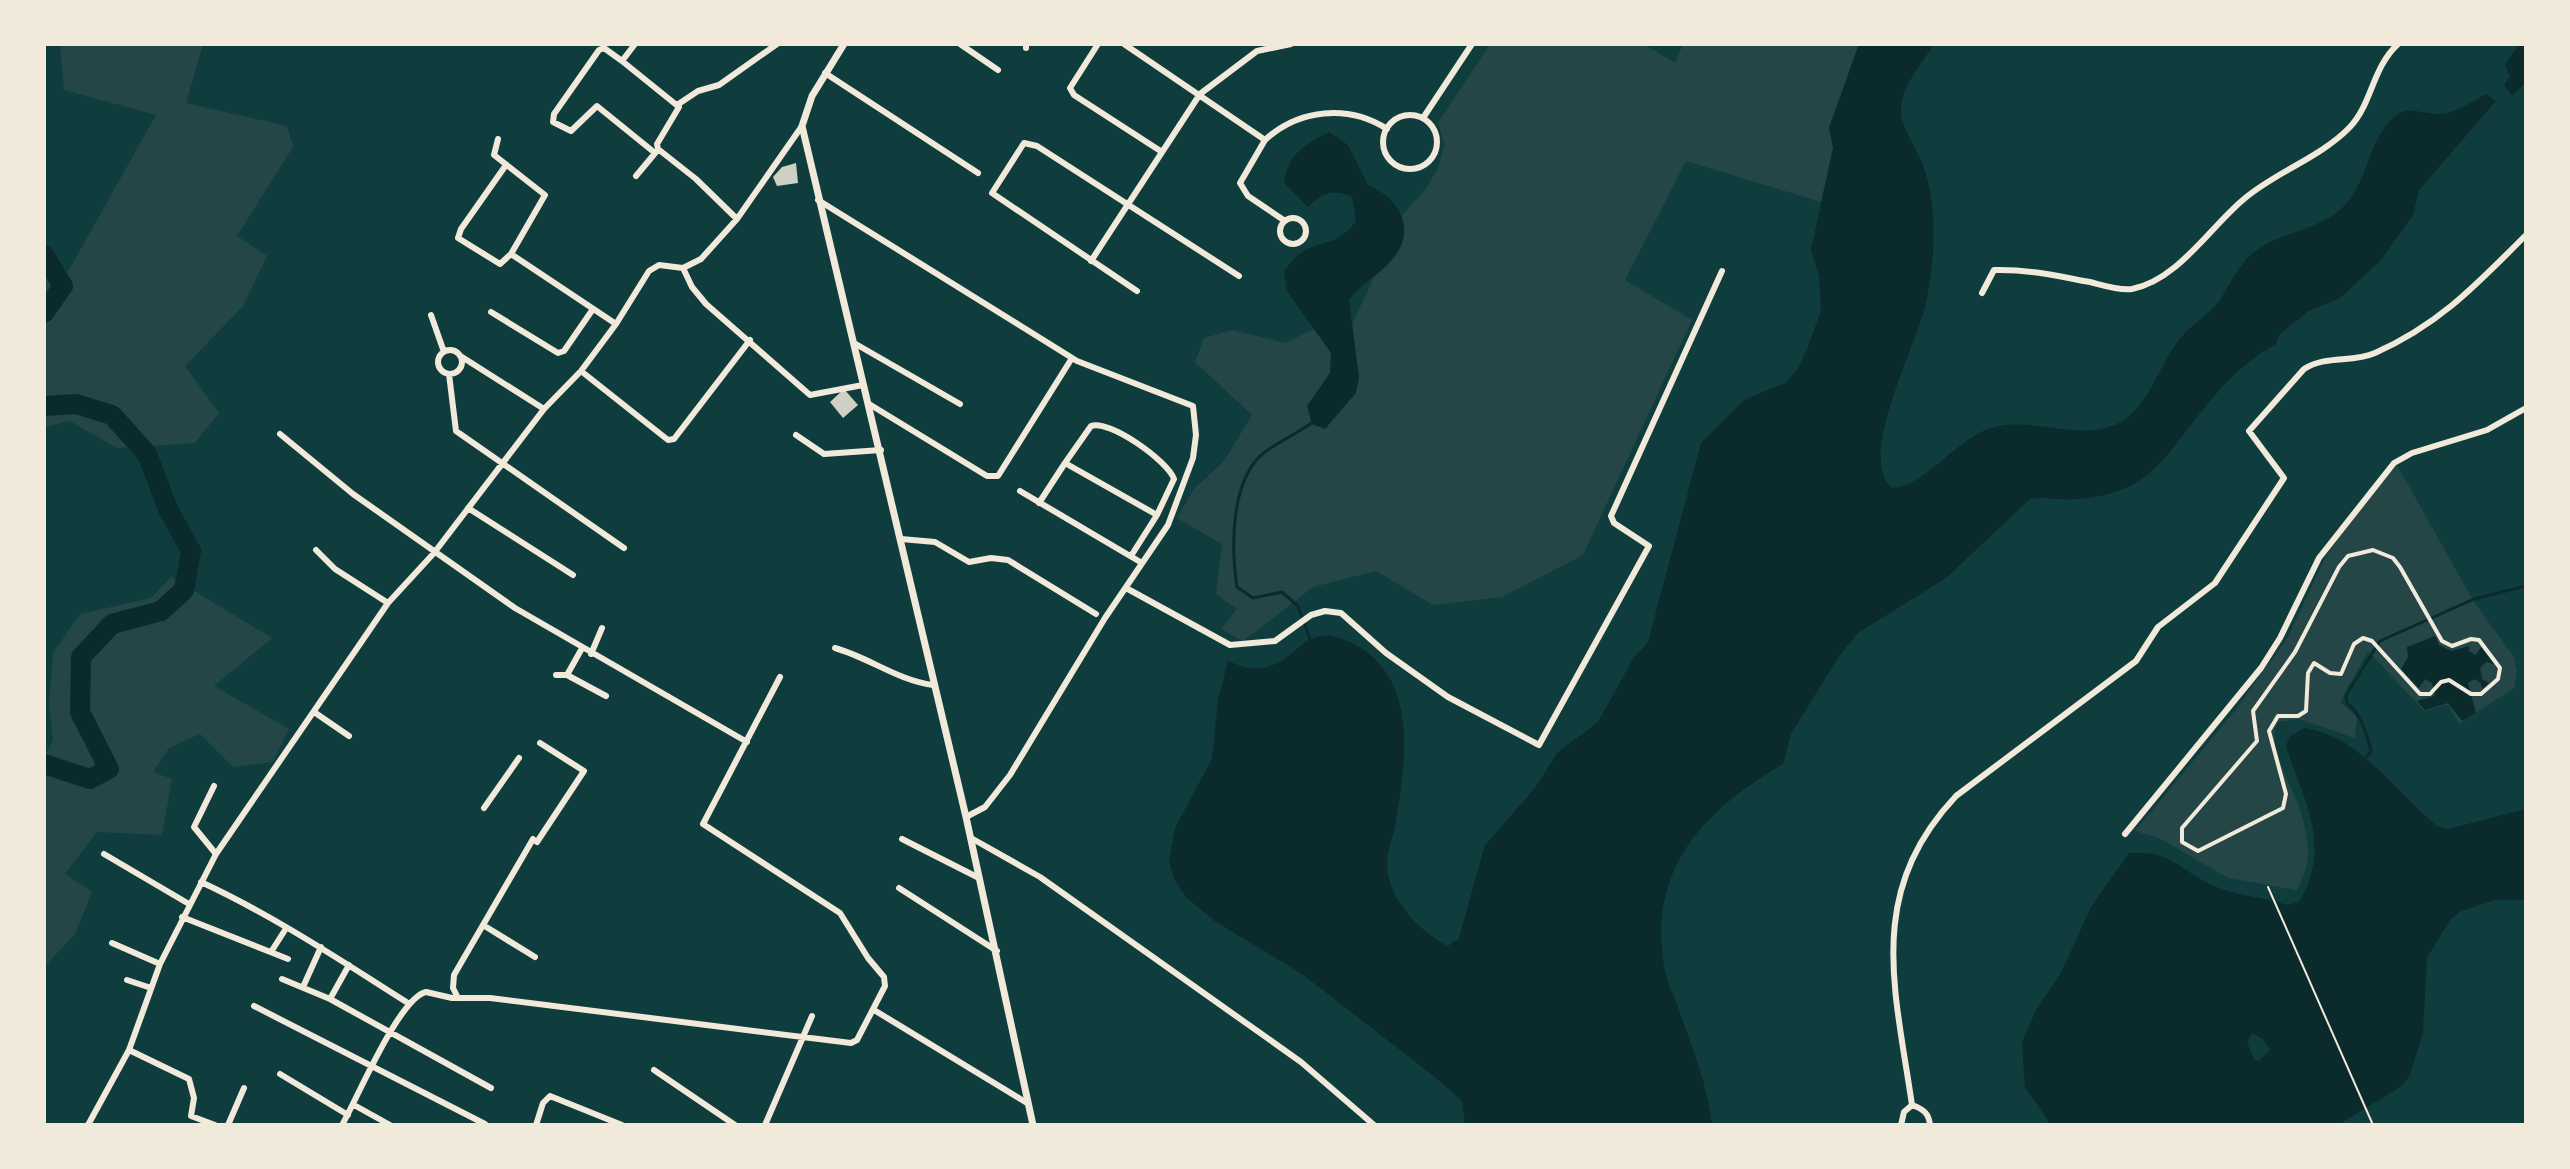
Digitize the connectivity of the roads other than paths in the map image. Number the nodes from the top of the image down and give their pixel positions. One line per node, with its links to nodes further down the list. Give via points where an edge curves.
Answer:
1 (635, 44): 12 (street)
2 (777, 44): 16 (street, via 719,85)
3 (844, 44): 14 (street)
4 (960, 44): 13 (street)
5 (1098, 44): 23 (street, via 1070,88 1074,95)
6 (1124, 44): 15 (street)
7 (1248, 44): 11 (street)
8 (1291, 44): 11 (street)
9 (1472, 44): 17 (street)
10 (2398, 44): 38 (street, via 2374,76 2351,126 2247,196 2175,266 2152,281 2130,290 2023,269 1994,270)
11 (1257, 51): 15 (street)
12 (622, 61): 16 (street); 22 (street, via 599,50 553,122 571,131 597,106)
13 (998, 70)
14 (825, 73): 18 (street); 25 (street)
15 (1200, 94): 21 (street); 23 (street)
16 (677, 105): 22 (street)
17 (1423, 118): 19 (street, via 1403,116); 19 (street, via 1432,126 1437,148 1424,166 1412,170 1391,162 1385,152)
18 (802, 126): 27 (street); 29 (street)
19 (1387, 129): 21 (street, via 1345,114 1312,114)
20 (498, 139): 24 (street, via 493,150)
21 (1265, 140): 30 (street, via 1240,183 1248,196)
22 (657, 151): 26 (street); 29 (street)
23 (1162, 152): 28 (street)
24 (506, 165): 32 (street, via 545,195); 32 (street, via 458,238 500,264)
25 (978, 173)
26 (636, 176)
27 (818, 200): 44 (street); 47 (street)
28 (1129, 204): 33 (street); 33 (street, via 1028,142 992,189 994,196); 36 (street)
29 (737, 219): 34 (street, via 701,259)
30 (1285, 221): 30 (street, via 1295,218 1304,224 1306,234 1299,243 1289,244 1281,236)
31 (2526, 235): 132 (street, via 2437,320 2365,357 2304,369 2249,431 2284,478 2215,583 2158,627 2146,649 2119,676 1956,796 1935,818 1914,851 1902,885 1890,956)
32 (511, 254): 39 (street)
33 (1091, 261): 37 (street)
34 (683, 268): 42 (street, via 659,265 649,271); 43 (street, via 706,304)
35 (1722, 271): 71 (street, via 1611,516 1649,546 1539,745 1448,697 1341,613 1311,615 1275,641 1230,645)
36 (1239, 276)
37 (1137, 291)
38 (1982, 293)
39 (593, 309): 40 (street, via 558,353); 42 (street)
40 (491, 312)
41 (431, 315): 45 (street)
42 (616, 324): 48 (street)
43 (750, 340): 48 (street, via 674,439 668,440); 50 (street, via 810,395)
44 (854, 343): 50 (street); 52 (street)
45 (444, 352): 46 (street, via 454,350); 49 (street, via 439,367)
46 (462, 357): 49 (street, via 460,369); 54 (street)
47 (1072, 358): 51 (street, via 998,476 987,476); 69 (street, via 1193,406 1196,435 1184,490)
48 (581, 371): 54 (street)
49 (449, 374): 59 (street, via 456,431)
50 (863, 385): 51 (street)
51 (869, 404): 57 (street)
52 (960, 404)
53 (2526, 408): 92 (street, via 2487,430 2394,463 2319,558 2261,668)
54 (544, 409): 59 (street)
55 (280, 434): 67 (street)
56 (796, 435): 57 (street, via 824,454)
57 (881, 450): 64 (street)
58 (1065, 463): 61 (street); 63 (street); 63 (street, via 1091,426 1102,424 1117,431 1171,471 1174,479)
59 (504, 466): 62 (street); 65 (street)
60 (1020, 491): 61 (street)
61 (1039, 503): 68 (street)
62 (468, 508): 67 (street); 70 (street)
63 (1157, 515): 68 (street)
64 (901, 539): 73 (street, via 935,542 969,562 1008,560); 82 (street)
65 (624, 548)
66 (316, 550): 72 (street, via 335,569)
67 (434, 553): 72 (street); 76 (street)
68 (1131, 556): 69 (street)
69 (1142, 563): 71 (street)
70 (573, 575)
71 (1126, 588): 91 (street, via 1010,775 985,807)
72 (388, 603): 84 (street)
73 (1096, 614)
74 (602, 628): 78 (street)
75 (835, 648): 82 (street, via 861,655 903,679)
76 (581, 650): 78 (street); 80 (street)
77 (2380, 651): 77 (street, via 2420,694 2430,694 2445,680 2475,695 2495,683 2500,668 2479,640 2447,645 2393,558 2373,550 2348,556 2295,652 2253,711 2257,741 2182,828 2186,847 2198,851 2283,808 2286,794 2270,738 2272,723 2306,711 2308,673 2314,663 2341,674 2354,644 2363,638)
78 (591, 654): 86 (street)
79 (556, 675): 80 (street)
80 (567, 675): 83 (street)
81 (780, 677): 86 (street)
82 (933, 685): 91 (street)
83 (606, 696)
84 (314, 712): 85 (street); 96 (street)
85 (349, 736)
86 (747, 742): 120 (street, via 703,824 840,913 884,977)
87 (540, 743): 102 (street, via 584,771)
88 (519, 758): 90 (street)
89 (214, 786): 96 (street, via 194,827)
90 (484, 808)
91 (966, 817): 93 (street)
92 (2125, 834)
93 (971, 838): 97 (street); 146 (street, via 1040,877 1290,1054)
94 (902, 839): 97 (street)
95 (104, 854): 100 (street)
96 (216, 854): 98 (street)
97 (979, 878): 106 (street)
98 (201, 882): 100 (street); 103 (street, via 262,912)
99 (899, 888): 106 (street)
100 (189, 904): 101 (street)
101 (182, 917): 107 (street); 110 (street)
102 (483, 925): 108 (street); 116 (street, via 454,975)
103 (285, 930): 105 (street); 107 (street)
104 (112, 943): 110 (street)
105 (321, 947): 111 (street); 114 (street)
106 (997, 951): 130 (street)
107 (271, 952): 109 (street)
108 (535, 957)
109 (288, 959)
110 (160, 964): 115 (street)
111 (349, 965): 117 (street); 118 (street)
112 (282, 979): 114 (street)
113 (127, 980): 115 (street)
114 (303, 987): 117 (street)
115 (151, 988): 124 (street)
116 (458, 998): 118 (street, via 426,992); 123 (street)
117 (330, 999): 122 (street)
118 (408, 1003): 122 (street)
119 (254, 1006): 125 (street)
120 (874, 1010): 123 (street, via 854,1042); 130 (street)
121 (812, 1016): 123 (street)
122 (390, 1031): 125 (street); 129 (street)
123 (804, 1037): 144 (street)
124 (129, 1050): 134 (street, via 189,1079 191,1116); 136 (street)
125 (373, 1069): 131 (street); 135 (street)
126 (654, 1070): 143 (street)
127 (280, 1074): 133 (street)
128 (244, 1088): 138 (street)
129 (491, 1088)
130 (1027, 1103): 145 (street)
131 (354, 1105): 133 (street); 140 (street)
132 (1912, 1105): 147 (street); 148 (street, via 1922,1109)
133 (348, 1115): 139 (street)
134 (201, 1123): 137 (street)
135 (485, 1124)
136 (88, 1125)
137 (215, 1125)
138 (228, 1125)
139 (342, 1125)
140 (390, 1125)
141 (536, 1125): 142 (street, via 550,1096)
142 (622, 1125)
143 (735, 1125)
144 (765, 1125)
145 (1033, 1125)
146 (1374, 1125)
147 (1901, 1125)
148 (1930, 1125)

